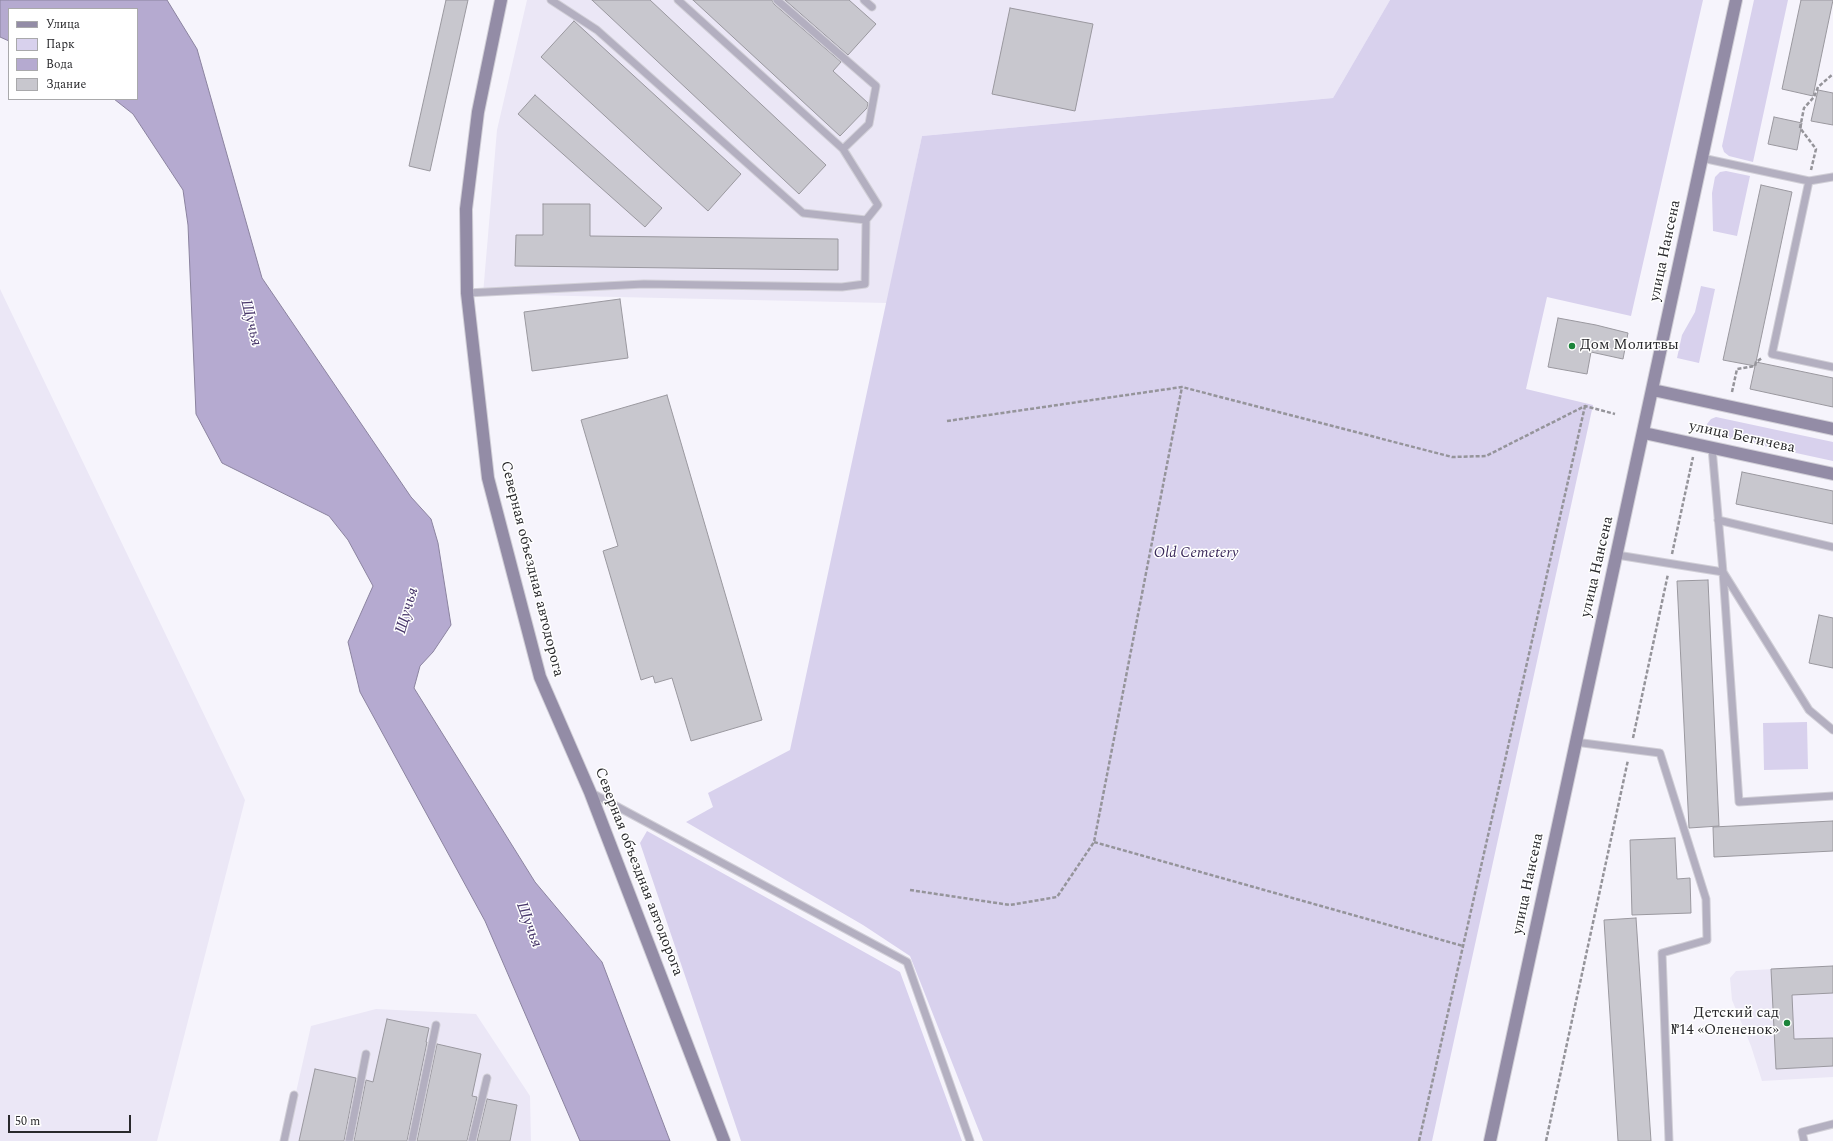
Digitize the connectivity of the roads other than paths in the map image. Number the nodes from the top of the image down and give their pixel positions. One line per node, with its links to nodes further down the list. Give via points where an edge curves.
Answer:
1 (501, 0): 13 (street, Северная объездная автодорога, via 478,112 466,209)
2 (551, 0): 12 (lane, via 597,30 803,213)
3 (678, 0): 8 (lane)
4 (777, 0): 8 (lane, via 876,86 869,124)
5 (864, 0): 7 (lane)
6 (1736, 0): 9 (street, улица Нансена)
7 (872, 7)
8 (843, 149): 12 (lane, via 878,205)
9 (1702, 158): 11 (lane); 15 (street, улица Нансена)
10 (1833, 178): 11 (lane)
11 (1809, 181): 14 (lane, via 1772,354)
12 (866, 220): 13 (lane, via 865,284 842,288 644,284)
13 (467, 293): 26 (street, Северная объездная автодорога, via 488,478 540,677)
14 (1833, 367)
15 (1653, 390): 16 (street, улица Бегичева); 17 (street, улица Нансена)
16 (1833, 429)
17 (1644, 433): 18 (street, улица Бегичева); 22 (street, улица Нансена)
18 (1712, 448): 19 (street, улица Бегичева); 20 (lane)
19 (1833, 474)
20 (1718, 520): 21 (lane); 23 (lane)
21 (1833, 547)
22 (1617, 555): 23 (lane); 25 (street, улица Нансена)
23 (1723, 572): 24 (lane, via 1809,710); 27 (lane, via 1739,802)
24 (1833, 730)
25 (1575, 742): 39 (street, улица Нансена); 40 (lane, via 1660,753 1706,899 1707,940 1662,953)
26 (590, 792): 37 (street, Северная объездная автодорога); 38 (lane, via 907,962)
27 (1833, 796)
28 (436, 1025): 35 (lane)
29 (366, 1054): 34 (lane)
30 (487, 1078): 36 (lane)
31 (294, 1095): 33 (lane)
32 (1833, 1124): 41 (lane, via 1802,1132)
33 (284, 1141)
34 (349, 1141)
35 (412, 1141)
36 (472, 1141)
37 (724, 1141)
38 (970, 1141)
39 (1490, 1141)
40 (1669, 1141)
41 (1804, 1141)

